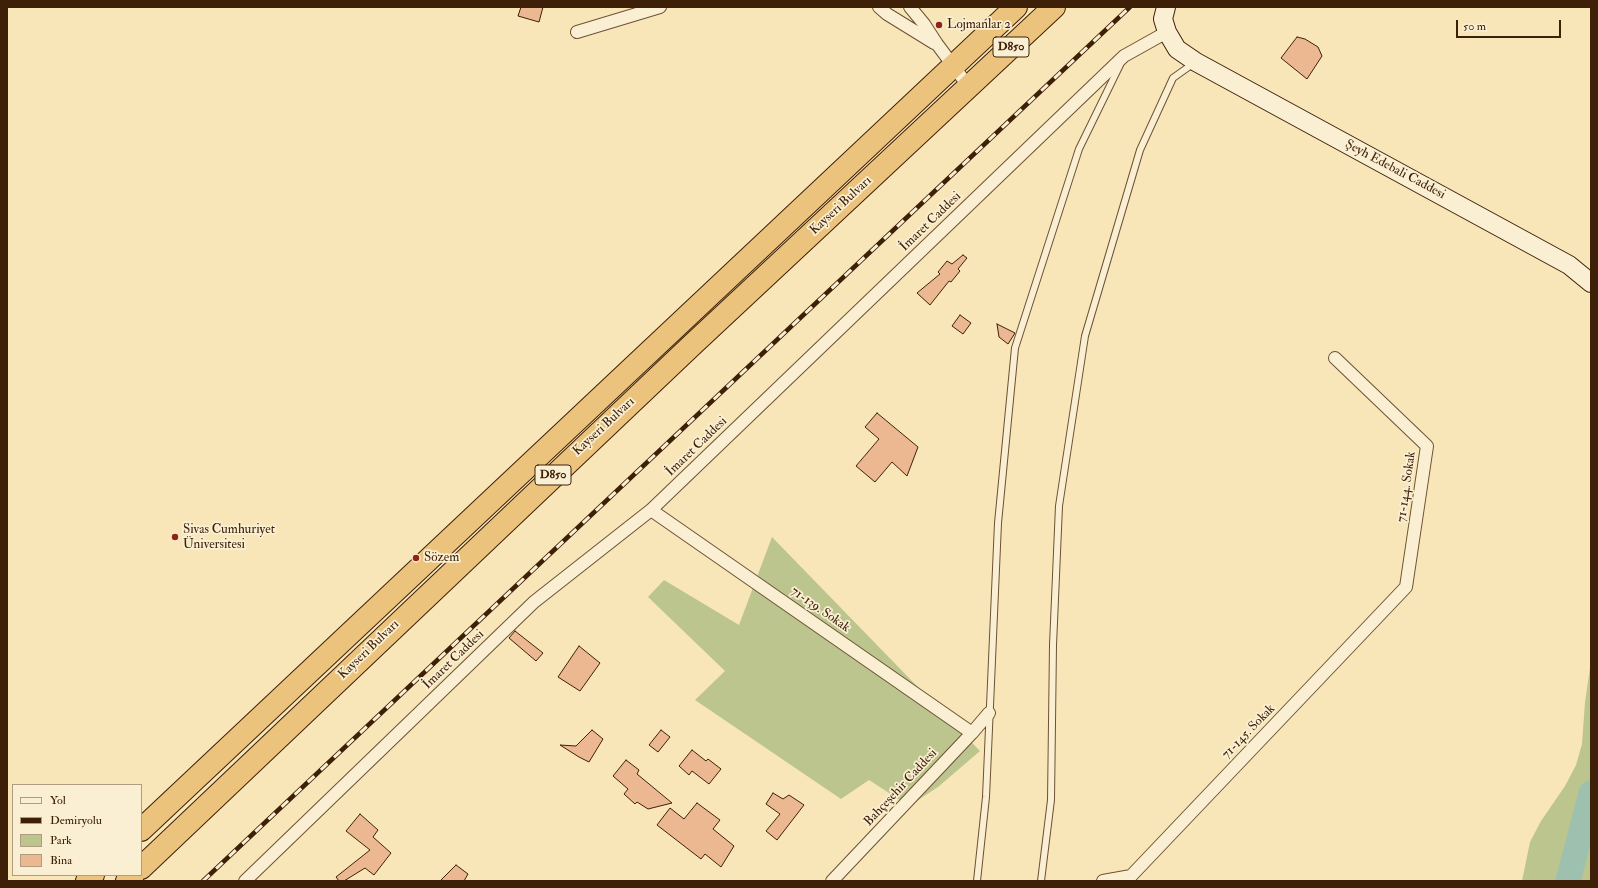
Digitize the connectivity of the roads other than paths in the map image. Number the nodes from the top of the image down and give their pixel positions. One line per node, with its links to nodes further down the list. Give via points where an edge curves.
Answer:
1 (660, 7): 7 (street)
2 (879, 7): 9 (street)
3 (910, 7): 9 (street)
4 (1016, 7): 12 (highway, Kayseri Bulvarı / D850)
5 (1054, 7): 13 (highway, Kayseri Bulvarı / D850)
6 (1166, 7): 8 (street, via 1163,19)
7 (577, 32)
8 (1167, 32): 10 (street, İmaret Caddesi); 11 (street, Şeyh Edebali Caddesi, via 1177,49)
9 (937, 44): 12 (street)
10 (1124, 56): 16 (street, İmaret Caddesi); 18 (lane, via 1078,149 1015,348 998,523)
11 (1196, 62): 14 (street, Şeyh Edebali Caddesi, via 1569,264); 25 (lane, via 1173,78 1140,150 1085,336 1059,506 1053,645 1051,800)
12 (954, 66): 13 (street); 20 (highway, Kayseri Bulvarı / D850)
13 (969, 87): 21 (highway, Kayseri Bulvarı / D850, via 692,344)
14 (1591, 282)
15 (1334, 358): 17 (street, 71-144. Sokak, via 1427,446)
16 (652, 510): 19 (street, 71-139. Sokak); 22 (street, İmaret Caddesi, via 534,602)
17 (1406, 587): 26 (street, 71-145. Sokak, via 1131,876)
18 (989, 713): 19 (street, Bahçeşehir Caddesi); 24 (lane, via 986,797)
19 (972, 733): 23 (street, Bahçeşehir Caddesi)
20 (142, 829)
21 (142, 867)
22 (245, 881)
23 (832, 881)
24 (978, 881)
25 (1041, 881)
26 (1103, 881)

